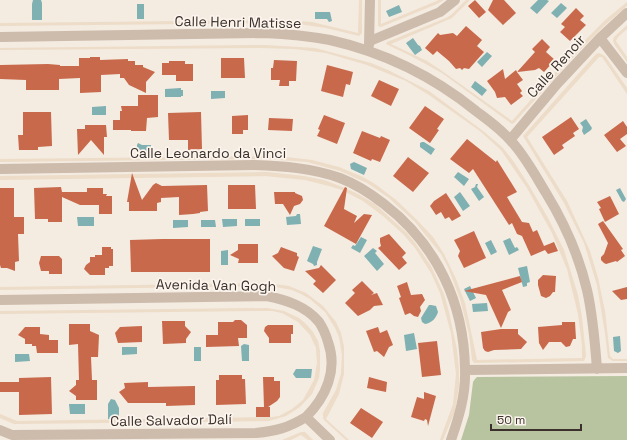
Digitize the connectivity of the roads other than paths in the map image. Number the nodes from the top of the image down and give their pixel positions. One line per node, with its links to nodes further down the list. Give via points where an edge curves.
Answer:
1 (370, 0): 6 (street)
2 (455, 0): 6 (street, via 440,12)
3 (627, 14): 5 (street, Calle Renoir)
4 (0, 37): 7 (street, Calle Henri Matisse, via 264,33 329,40)
5 (600, 38): 8 (street); 9 (street, Calle Renoir)
6 (370, 40): 7 (street)
7 (369, 51): 9 (street, Calle Henri Matisse, via 417,72 443,87 467,103)
8 (627, 73)
9 (510, 140): 13 (street, Calle Henri Matisse, via 526,160 558,213 576,251 592,315)
10 (0, 169): 14 (street, Calle Leonardo da Vinci, via 254,165 284,166 340,178 362,189 393,211 428,248 439,265 452,295 461,328)
11 (0, 300): 15 (street, Avenida Van Gogh, via 267,296 282,299 308,312 319,322 330,346 331,366 328,385 315,408)
12 (627, 368): 13 (street)
13 (597, 369): 14 (street)
14 (466, 370): 18 (street, Calle Leonardo da Vinci, via 462,406)
15 (306, 417): 16 (street, Calle Salvador Dalí, via 274,432 256,433 12,435); 17 (street)
16 (0, 430)
17 (330, 440)
18 (451, 440)

